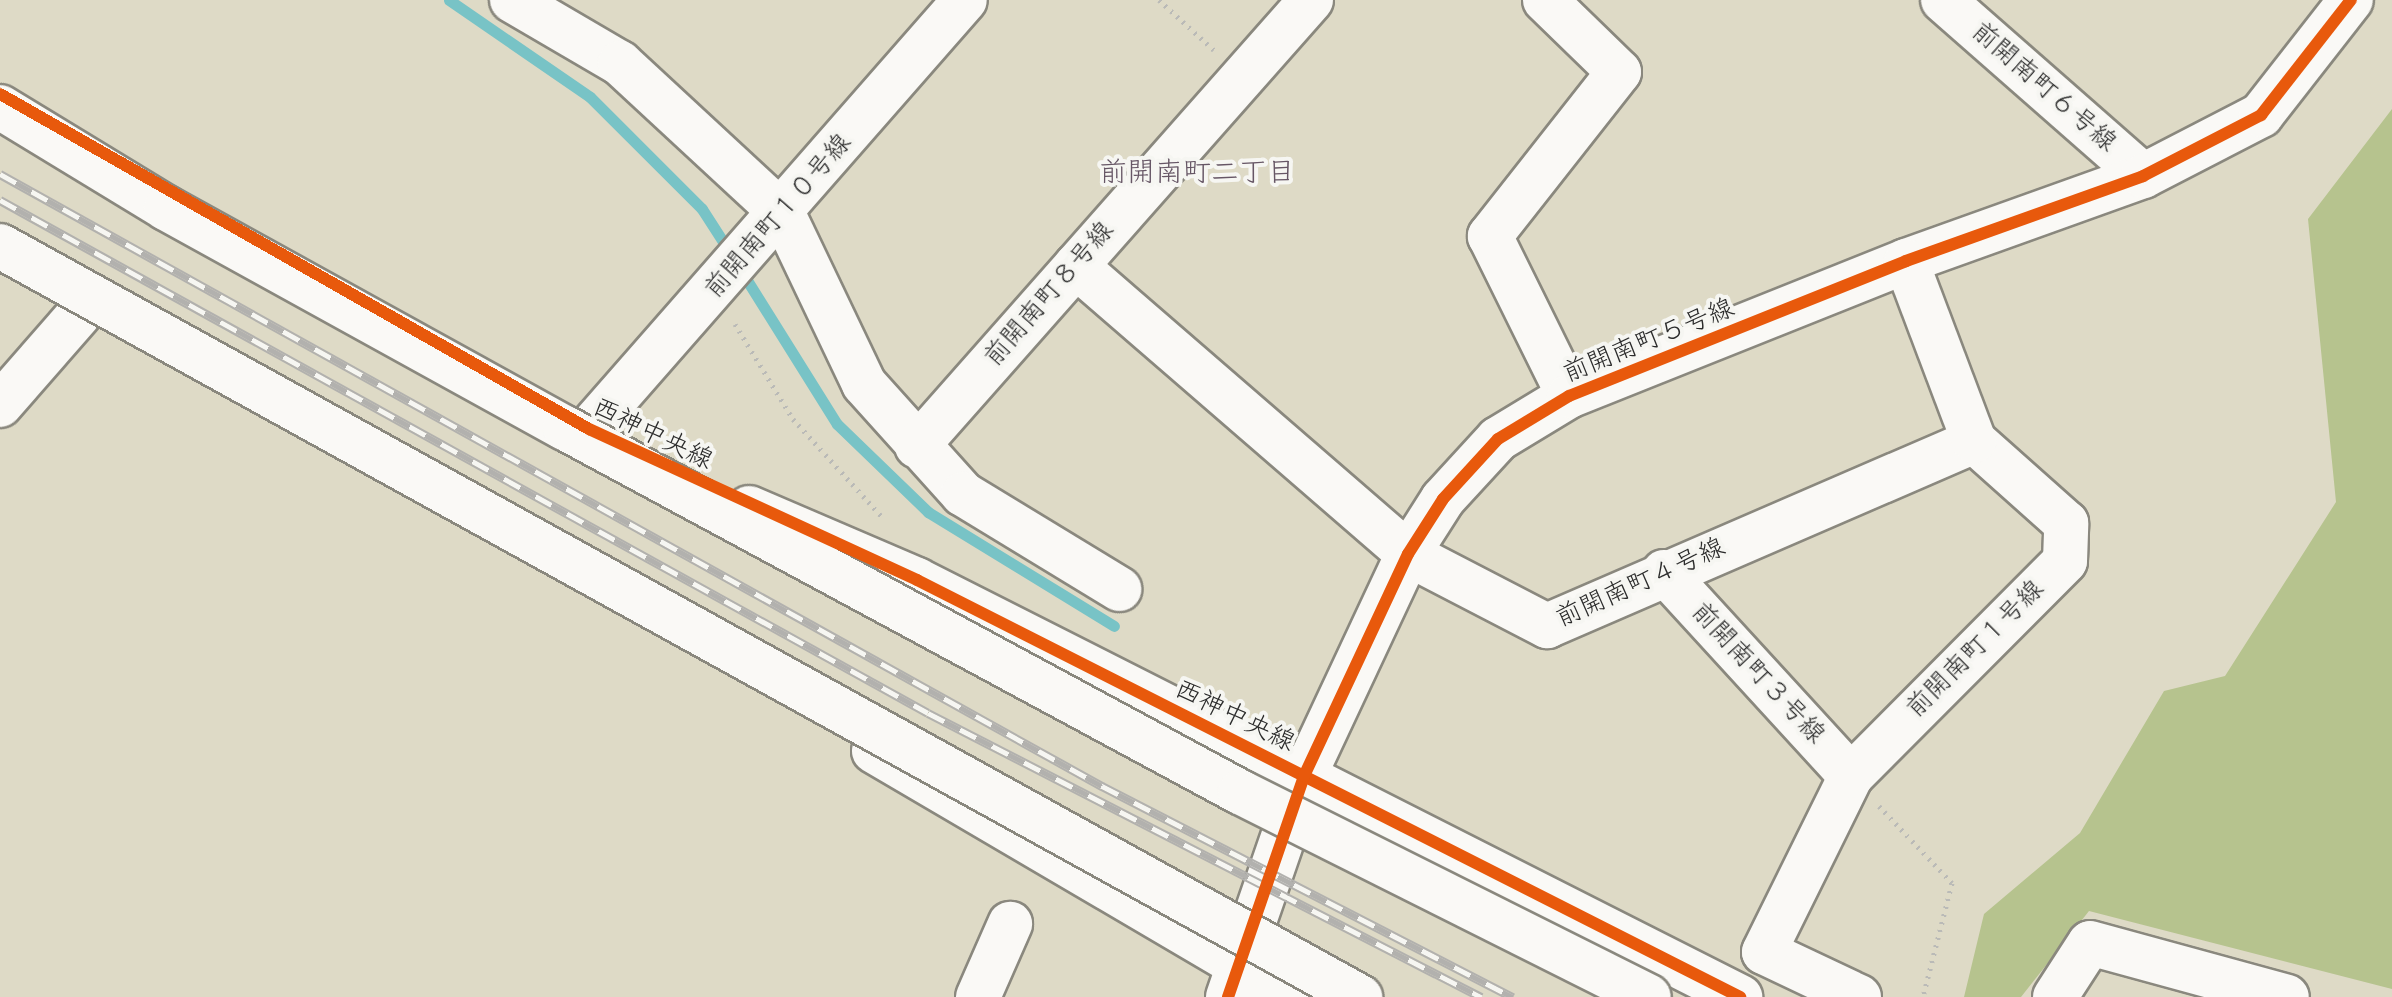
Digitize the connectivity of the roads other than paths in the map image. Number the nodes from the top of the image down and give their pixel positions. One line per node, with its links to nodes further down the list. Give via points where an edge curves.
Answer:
1 (512, 0): 10 (street, via 620,63)
2 (965, 0): 10 (street, 前開南町１０号線)
3 (1311, 0): 14 (street, 前開南町８号線)
4 (1545, 0): 16 (street, via 1619,72 1490,236)
5 (1943, 0): 9 (street, 前開南町６号線)
6 (2351, 0): 9 (street, 前開南町５号線, via 2261,115)
7 (0, 94): 18 (street, 西神中央線)
8 (0, 107): 31 (street, 西神中央線, bridge, via 166,208 635,466 1254,800)
9 (2143, 176): 12 (street, 前開南町５号線)
10 (775, 222): 18 (street, 前開南町１０号線, via 722,304); 20 (street, via 864,384)
11 (0, 246): 30 (street, bridge)
12 (1906, 261): 16 (street, 前開南町５号線); 19 (street, 前開南町１号線)
13 (0, 263): 15 (street)
14 (1076, 266): 20 (street, 前開南町８号線); 21 (street, 前開南町４号線)
15 (82, 311): 17 (street); 27 (street, via 852,738)
16 (1569, 396): 21 (street, 前開南町５号線, via 1498,439 1443,499)
17 (0, 405)
18 (589, 429): 24 (street, 西神中央線, via 917,580)
19 (1974, 441): 22 (street, 前開南町４号線); 25 (street, 前開南町１号線, via 2066,523 2065,561)
20 (917, 446): 23 (street, via 963,494)
21 (1408, 554): 22 (street, 前開南町４号線, via 1547,626); 24 (street, 前開南町５号線)
22 (1664, 572): 25 (street, 前開南町３号線)
23 (1119, 589)
24 (1304, 776): 27 (street, 前開南町５号線); 32 (street, 西神中央線)
25 (1851, 776): 33 (street, 前開南町１号線, via 1764,952)
26 (1010, 924): 28 (street)
27 (1233, 984): 29 (street)
28 (978, 997)
29 (1293, 997)
30 (1360, 997)
31 (1649, 997)
32 (1740, 997)
33 (1859, 997)
34 (2055, 997): 35 (street, via 2090,943)
35 (2287, 997)

